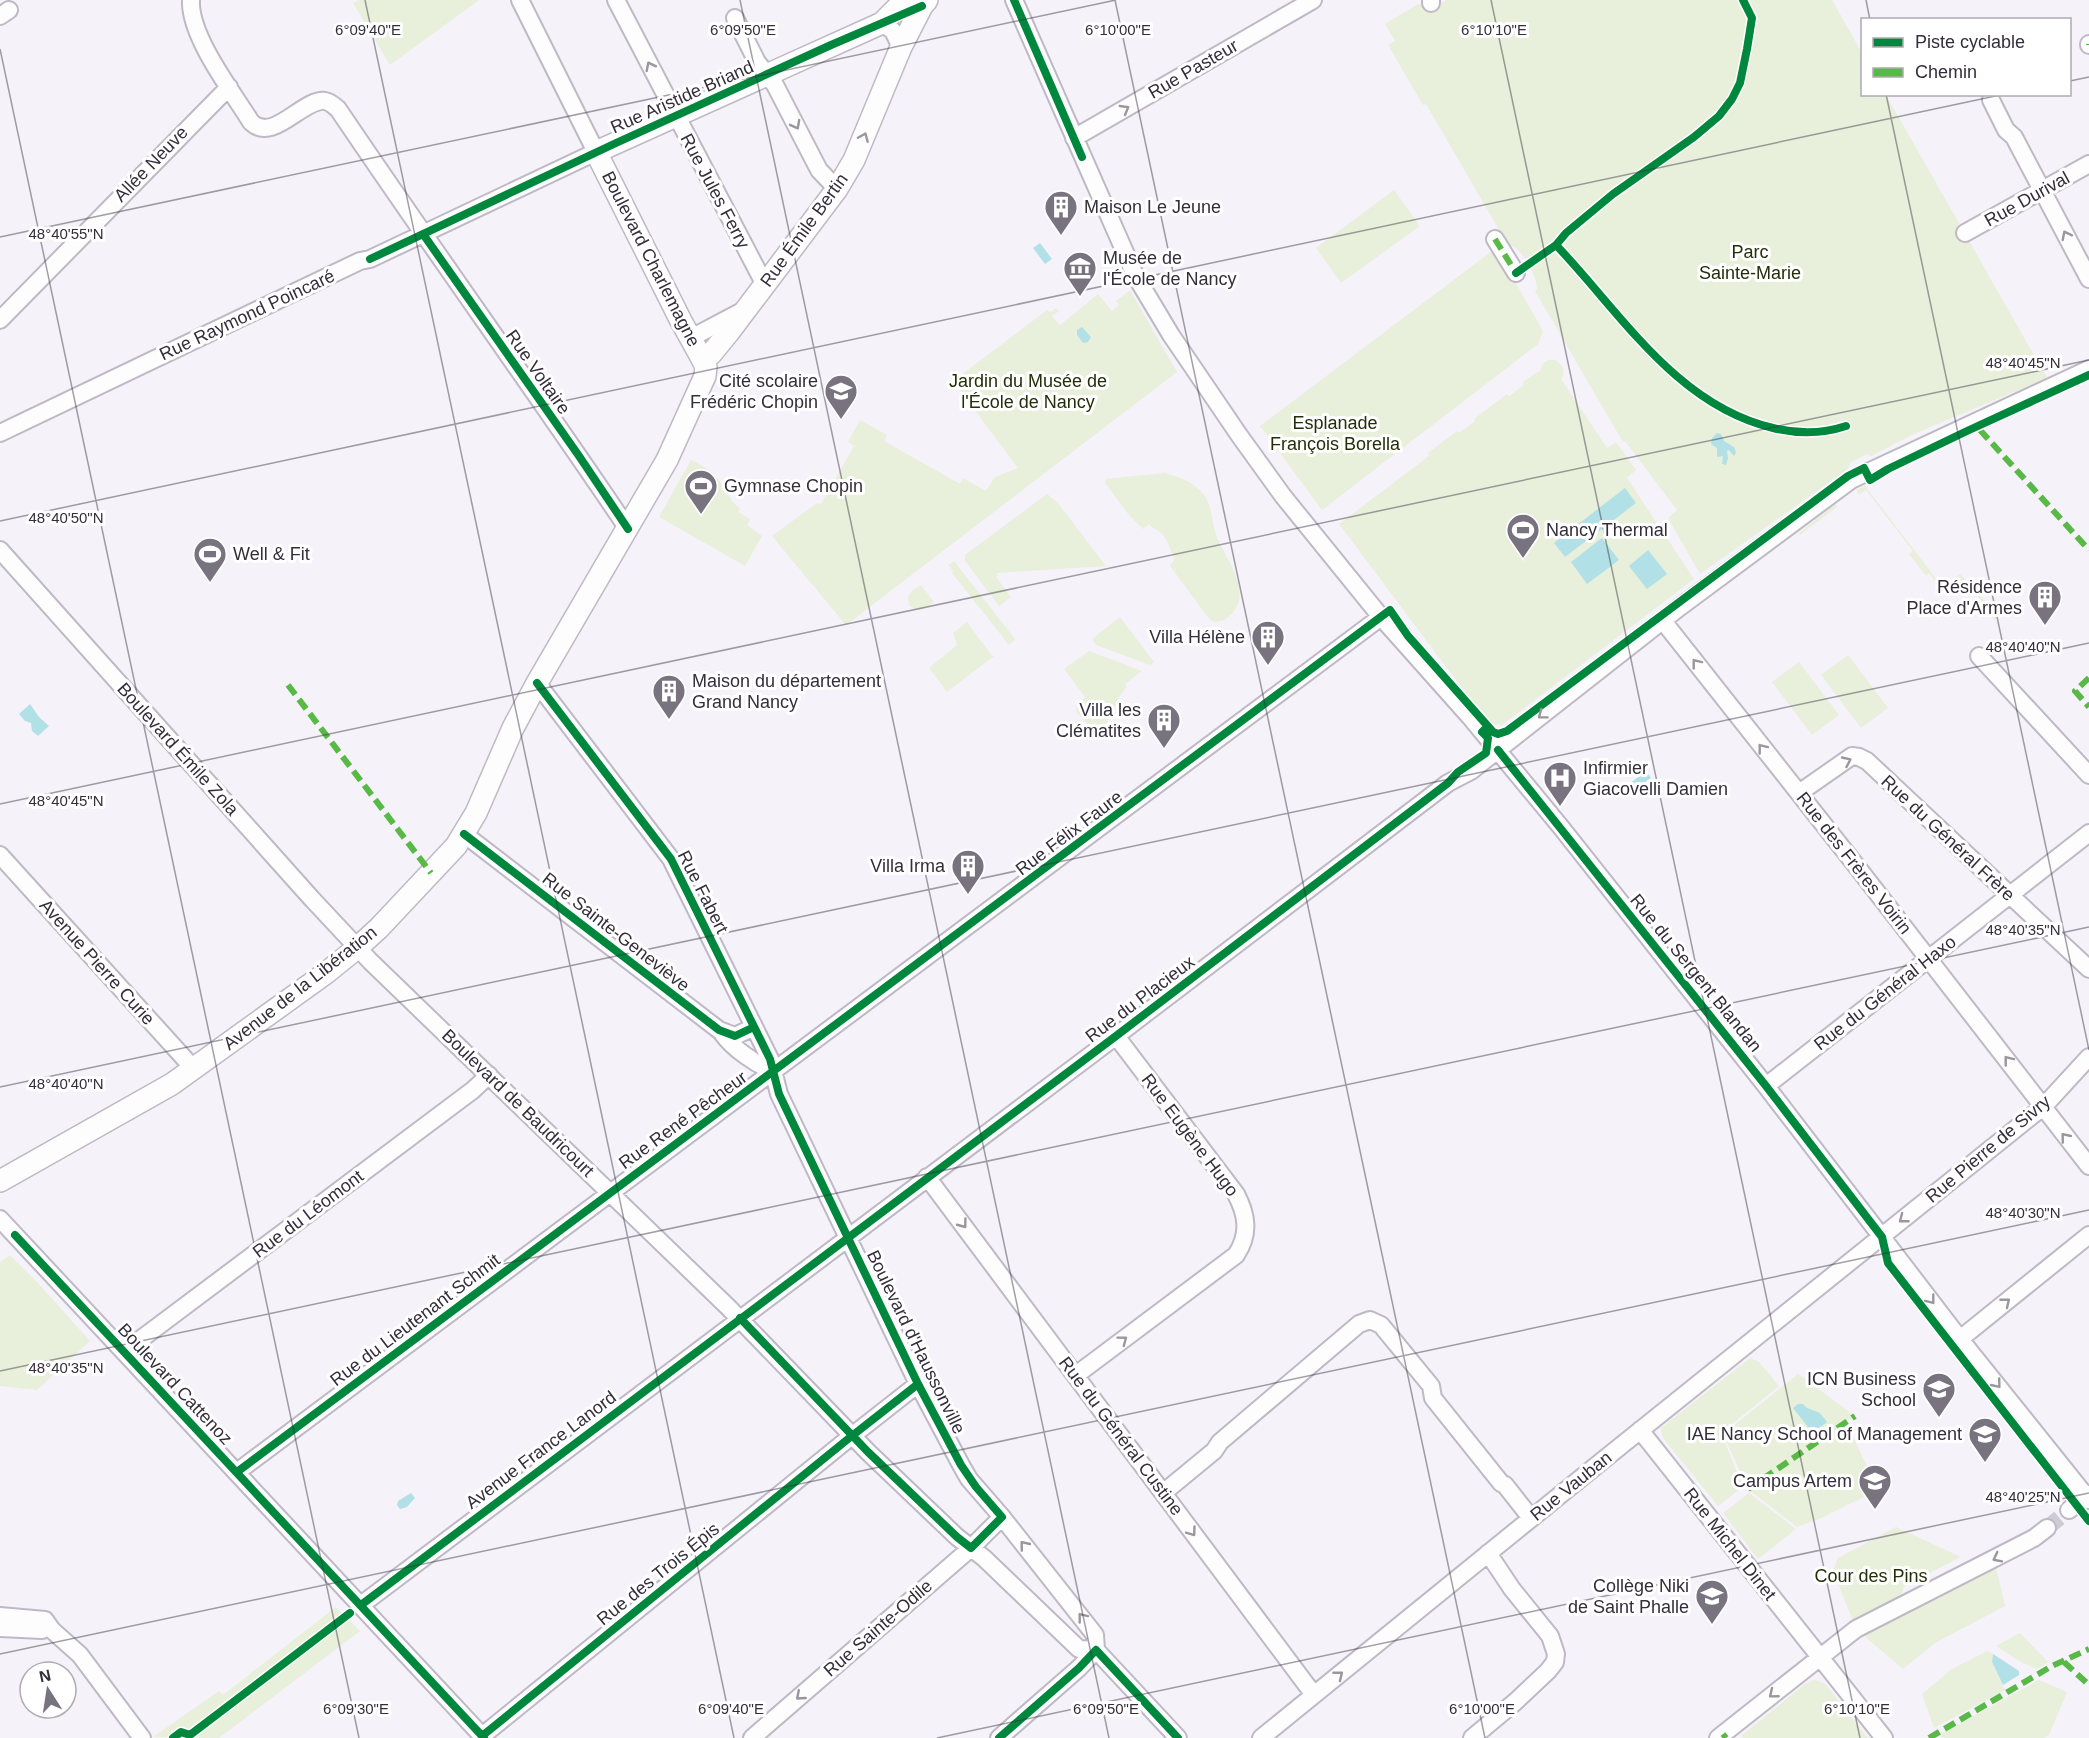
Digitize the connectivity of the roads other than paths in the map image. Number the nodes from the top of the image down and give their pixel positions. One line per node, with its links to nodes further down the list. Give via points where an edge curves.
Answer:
1 (520, 0): 15 (street, Boulevard Charlemagne)
2 (616, 0): 13 (street, Rue Jules Ferry, one-way to 2)
3 (1014, 0): 14 (street)
4 (1313, 0): 14 (street, Rue Pasteur, one-way to 4)
5 (918, 2): 8 (main road); 9 (main road, Rue Émile Bertin)
6 (191, 3): 11 (street, Rue Voltaire, via 195,28)
7 (735, 18): 10 (street)
8 (882, 23): 9 (street, via 893,31); 10 (main road, Rue Aristide Briand)
9 (902, 47): 17 (main road, Rue Émile Bertin, one-way to 9, via 854,160)
10 (767, 75): 13 (main road, Rue Aristide Briand); 17 (street, one-way to 17, via 819,170)
11 (229, 87): 21 (street, Rue Voltaire, via 251,122 262,129 319,102 331,103); 27 (street, Allée Neuve)
12 (1991, 100): 18 (street)
13 (676, 117): 15 (main road, Rue Aristide Briand); 25 (street, Rue Jules Ferry)
14 (1074, 138): 34 (street, Rue du Sergent Blandan, via 1130,266 1171,335 1277,487)
15 (596, 152): 19 (street, Rue Aristide Briand); 28 (main road, Boulevard Charlemagne)
16 (2089, 164): 18 (street, Rue Durival)
17 (837, 189): 25 (main road, Rue Émile Bertin)
18 (2042, 190): 20 (street, Rue Durival); 24 (street, one-way to 18)
19 (495, 200): 21 (street, Rue Raymond Poincaré)
20 (1965, 233)
21 (423, 234): 31 (street, Rue Raymond Poincaré); 32 (street, Rue Voltaire)
22 (1495, 239): 23 (street)
23 (1516, 273)
24 (2089, 279)
25 (765, 285): 26 (main road, Rue Émile Bertin)
26 (744, 310): 28 (street, Rue Émile Bertin); 29 (main road, Rue Émile Bertin, via 711,354)
27 (0, 320)
28 (692, 338): 29 (main road, Boulevard Charlemagne)
29 (701, 357): 32 (main road, via 705,376 667,460)
30 (2089, 369): 35 (street, Rue du Placieux, via 1851,480)
31 (0, 433)
32 (628, 529): 37 (main road)
33 (0, 550): 45 (street, Boulevard Émile Zola)
34 (1381, 617): 38 (street, Rue du Sergent Blandan); 53 (street, Rue Félix Faure)
35 (1663, 621): 38 (street, Rue du Placieux, one-way to 38); 40 (street, Rue des Frères Voirin, one-way to 35)
36 (1979, 656): 39 (street)
37 (537, 683): 42 (main road, Avenue de la Libération); 48 (street, Rue Fabert, via 671,859)
38 (1498, 750): 50 (street, Rue du Placieux, via 1448,783); 55 (street, Rue du Sergent Blandan)
39 (2089, 775)
40 (1798, 794): 44 (street, Rue du Général Frère, one-way to 44, via 1846,759 1859,757); 46 (street, Rue des Frères Voirin)
41 (2089, 833): 44 (street, Rue du Général Haxo)
42 (464, 834): 45 (main road, Avenue de la Libération); 49 (street, Rue Sainte-Geneviève)
43 (0, 855): 52 (street, Avenue Pierre Curie)
44 (2010, 896): 46 (street, Rue du Général Haxo); 47 (street, Rue du Général Frère)
45 (357, 948): 52 (main road, Avenue de la Libération); 54 (street, Boulevard de Baudricourt)
46 (1929, 959): 55 (street, Rue du Général Haxo); 56 (street, Rue des Frères Voirin, one-way to 46)
47 (2089, 969)
48 (754, 1027): 49 (street, via 735,1035); 53 (street, Rue Fabert)
49 (719, 1030): 53 (street, Rue Sainte-Geneviève, via 726,1040)
50 (1116, 1036): 58 (street, Rue du Placieux); 69 (street, Rue Eugène Hugo, one-way to 50, via 1236,1255 1246,1226 1236,1194)
51 (2089, 1057): 56 (street, Rue Pierre de Sivry)
52 (194, 1069): 59 (main road, Avenue de la Libération)
53 (774, 1072): 60 (street, Rue René Pêcheur); 64 (street, Boulevard d'Haussonville, via 779,1094)
54 (489, 1075): 60 (street, Boulevard de Baudricourt); 68 (street, Rue du Léomont)
55 (1767, 1086): 65 (street, Rue du Sergent Blandan)
56 (2044, 1106): 57 (street, Rue des Frères Voirin, one-way to 56); 65 (street, Rue Pierre de Sivry, one-way to 65)
57 (2089, 1166)
58 (927, 1177): 64 (street, Rue du Placieux); 69 (street, Rue du Général Custine, one-way to 69)
59 (0, 1181)
60 (611, 1193): 66 (street, Boulevard de Baudricourt); 73 (street, Rue du Lieutenant Schmit)
61 (0, 1219): 63 (street, Boulevard Cattenoz)
62 (2089, 1235): 67 (street, one-way to 62)
63 (8, 1237): 68 (street, Boulevard Cattenoz)
64 (849, 1237): 66 (street, Avenue France Lanord); 70 (street, Boulevard d'Haussonville)
65 (1882, 1237): 67 (street, Rue du Sergent Blandan, one-way to 67); 71 (street, Rue Vauban)
66 (740, 1318): 72 (street, Boulevard de Baudricourt); 81 (street, Avenue France Lanord)
67 (1960, 1339): 75 (street, Rue du Sergent Blandan, one-way to 75)
68 (125, 1352): 73 (street, Boulevard Cattenoz)
69 (1076, 1375): 74 (street, Rue du Général Custine)
70 (918, 1384): 72 (street, Rue des Trois Épis); 76 (street, Boulevard d'Haussonville, via 965,1472)
71 (1640, 1430): 77 (street, Rue Vauban); 86 (street, Rue Michel Dinet)
72 (852, 1435): 79 (street, Boulevard de Baudricourt); 88 (street, Rue des Trois Épis)
73 (237, 1472): 81 (street, Boulevard Cattenoz)
74 (1163, 1492): 77 (street, via 1359,1324 1370,1320 1381,1325 1431,1386 1433,1398); 87 (street, Rue du Général Custine, one-way to 87)
75 (2082, 1501)
76 (1002, 1517): 79 (street, Rue Sainte-Odile); 85 (street, Boulevard d'Haussonville, one-way to 76, via 1095,1635)
77 (1531, 1518): 80 (street, Rue Vauban)
78 (2047, 1528): 86 (street, one-way to 86, via 1856,1629)
79 (971, 1548): 85 (street, Boulevard de Baudricourt, via 1079,1649); 90 (street, Rue Sainte-Odile, one-way to 90)
80 (1488, 1553): 87 (street, Rue Vauban, one-way to 80); 94 (street, via 1550,1636 1556,1654 1548,1671)
81 (361, 1605): 88 (street, Boulevard Cattenoz)
82 (0, 1616): 84 (street, via 45,1620)
83 (0, 1628): 84 (street)
84 (52, 1630): 89 (street, via 80,1655)
85 (1096, 1650): 91 (street); 92 (street)
86 (1819, 1658): 95 (street, one-way to 95); 96 (street, Rue Michel Dinet)
87 (1314, 1695): 93 (street, Rue Vauban)
88 (483, 1737)
89 (142, 1738)
90 (752, 1738)
91 (999, 1738)
92 (1178, 1738)
93 (1261, 1738)
94 (1472, 1738)
95 (1718, 1738)
96 (1884, 1738)

